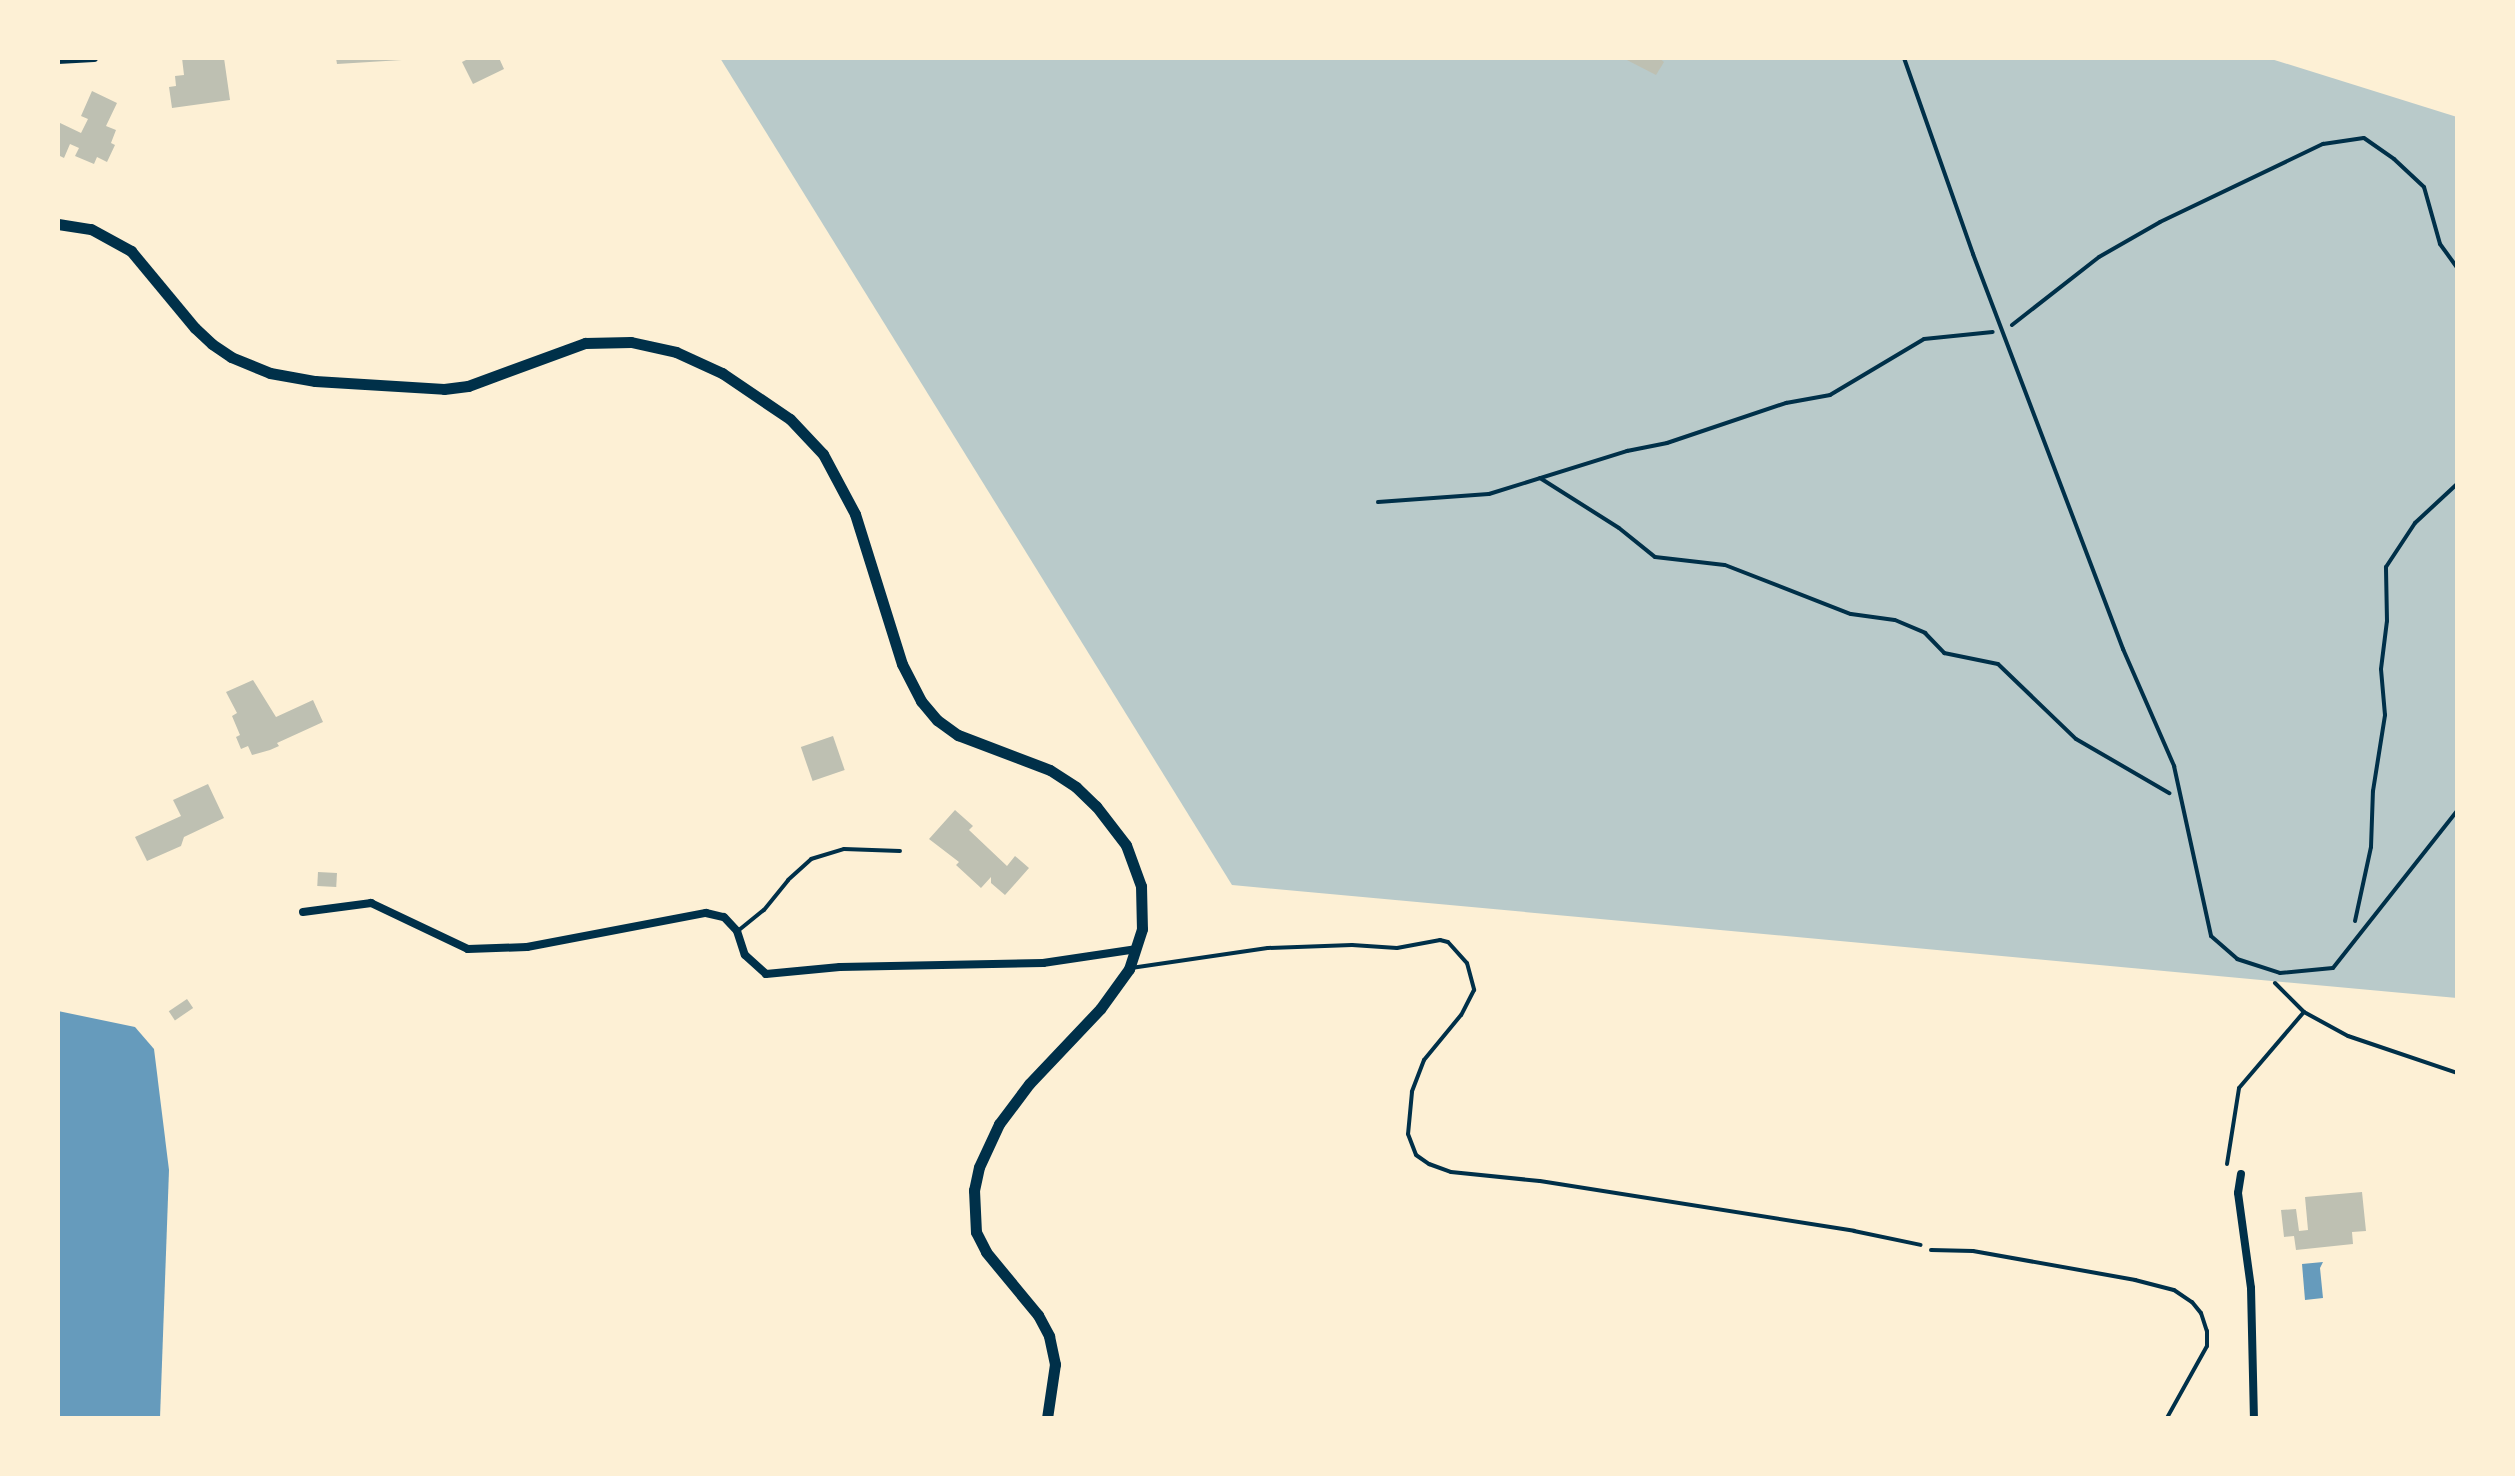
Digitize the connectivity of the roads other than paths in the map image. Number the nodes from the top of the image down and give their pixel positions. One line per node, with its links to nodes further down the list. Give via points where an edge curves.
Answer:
1 (94, 58): 3 (street)
2 (1904, 58): 5 (lane, via 2123,649 2174,766 2211,936 2237,959 2280,973 2333,968)
3 (58, 60)
4 (58, 224): 9 (street, via 91,229 131,251 212,344 270,373 342,384 444,389 468,386 574,346 631,342 699,361 759,396 808,435 835,471 862,534 902,664 929,710 958,735 1076,787 1113,826 1141,886 1144,908)
5 (2457, 811)
6 (900, 851): 8 (lane, via 844,849 811,859)
7 (303, 912): 8 (street, via 371,903 468,949 527,947 706,913 724,917)
8 (737, 931): 9 (street, via 745,955 766,974 840,967 1043,963)
9 (1138, 949): 10 (street)
10 (1129, 969): 12 (lane, via 1268,948 1397,948 1448,942 1467,963 1474,990 1424,1060 1412,1092 1408,1134 1416,1155 1429,1164 1451,1172 1540,1181); 13 (street, via 999,1124 974,1190 976,1232 986,1252 1049,1336 1055,1364)
11 (2241, 1174): 14 (street, via 2238,1193 2251,1288)
12 (1921, 1245)
13 (1047, 1418)
14 (2254, 1418)

